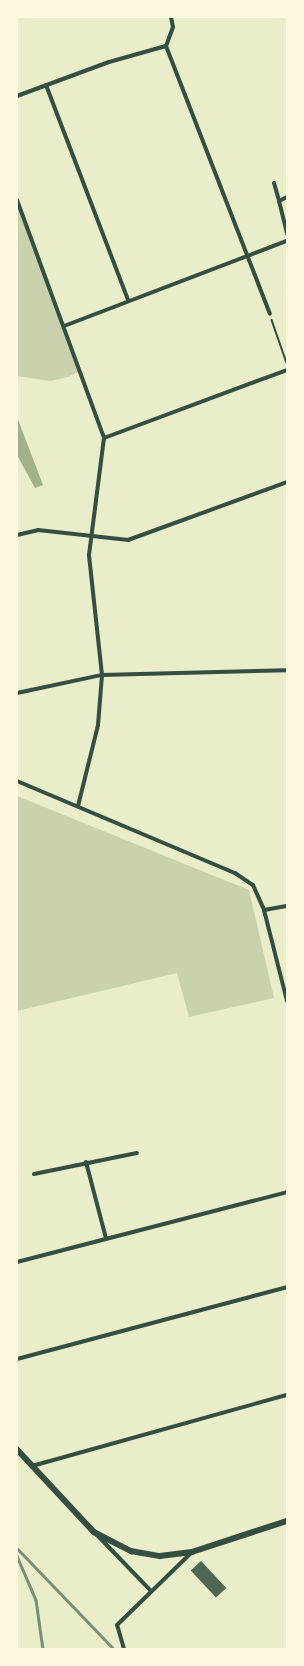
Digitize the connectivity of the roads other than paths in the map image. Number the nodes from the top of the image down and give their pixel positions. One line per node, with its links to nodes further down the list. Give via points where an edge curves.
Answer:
1 (171, 17): 2 (street, via 173,27)
2 (166, 46): 3 (street, via 109,62); 11 (street)
3 (46, 85): 4 (street); 12 (street)
4 (17, 96)
5 (274, 183): 8 (street)
6 (287, 198): 8 (street)
7 (17, 200): 14 (street)
8 (279, 201): 9 (street)
9 (287, 234)
10 (287, 241): 11 (street)
11 (248, 254): 12 (street); 13 (street)
12 (128, 300): 14 (street)
13 (270, 314)
14 (64, 326): 16 (street)
15 (287, 370): 16 (street)
16 (104, 438): 18 (street)
17 (287, 482): 18 (street, via 128,540)
18 (92, 535): 19 (street, via 38,530); 21 (street, via 89,555)
19 (17, 536)
20 (287, 670): 21 (street)
21 (102, 675): 22 (street); 24 (street, via 98,725)
22 (17, 693)
23 (17, 781): 24 (street)
24 (78, 806): 26 (street, via 245,878 253,885)
25 (287, 906): 26 (street)
26 (264, 910): 27 (street)
27 (285, 987): 28 (street)
28 (287, 1001)
29 (136, 1152): 30 (street)
30 (86, 1162): 31 (street); 33 (street)
31 (34, 1174)
32 (287, 1192): 33 (street)
33 (106, 1238): 34 (street)
34 (17, 1262)
35 (287, 1287): 36 (street)
36 (17, 1360)
37 (287, 1395): 39 (street)
38 (17, 1449): 39 (main road)
39 (32, 1466): 41 (main road)
40 (287, 1521): 42 (main road)
41 (94, 1532): 42 (main road, via 131,1551 160,1556); 43 (street)
42 (192, 1552): 43 (street)
43 (151, 1591): 44 (street, via 117,1625)
44 (124, 1649)

